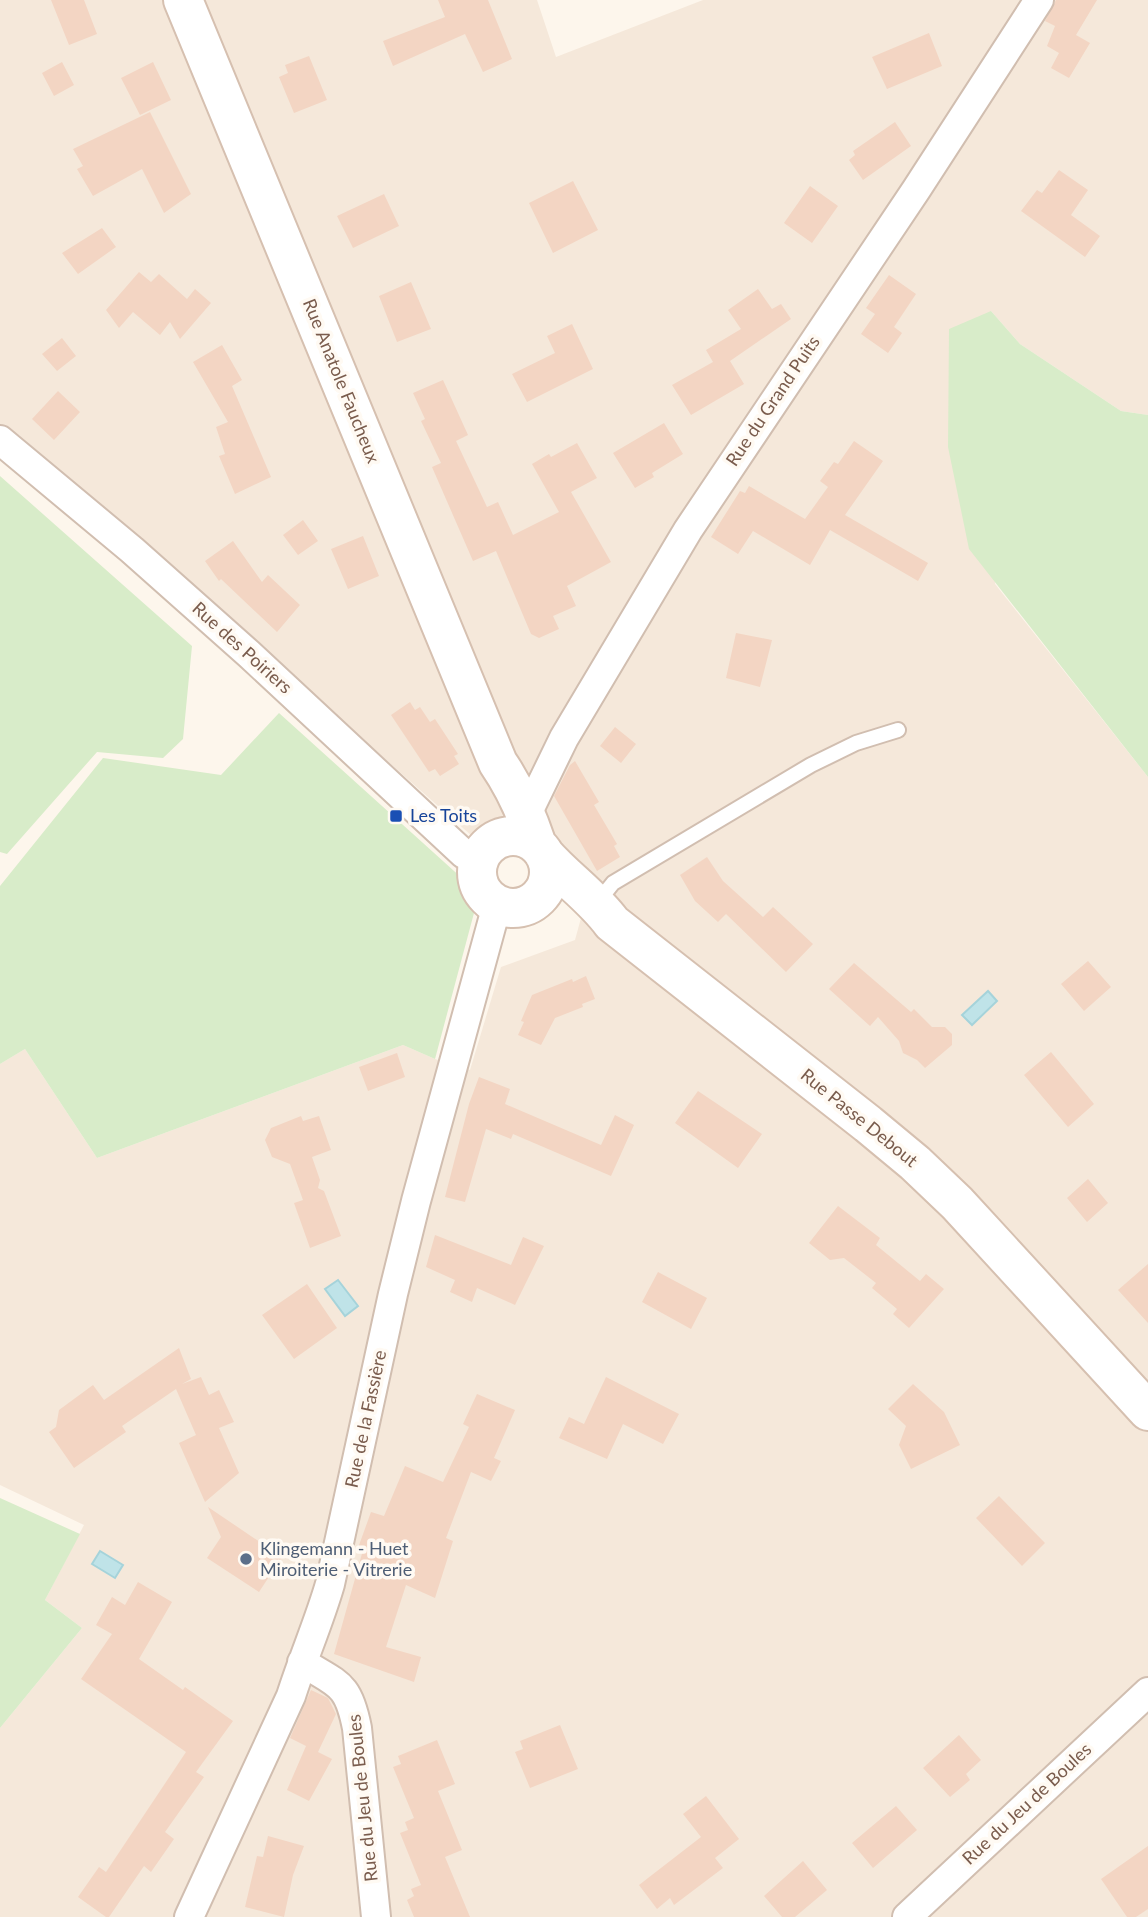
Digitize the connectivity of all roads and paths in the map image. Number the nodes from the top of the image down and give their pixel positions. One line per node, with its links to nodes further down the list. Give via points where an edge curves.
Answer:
1 (183, 0): 5 (main road, Rue Anatole Faucheux, via 498,763)
2 (1039, 0): 5 (street, Rue du Grand Puits, via 688,530 564,738)
3 (0, 440): 5 (street, Rue des Poiriers, via 249,654 464,854)
4 (898, 730): 7 (lane, via 856,743 811,765 613,883)
5 (518, 842): 6 (main road, via 548,865 549,876 540,897); 6 (main road, via 477,876 487,898); 7 (main road, Rue Passe Debout)
6 (514, 905): 7 (main road); 9 (street, Rue de la Fassière, via 410,1228 330,1584)
7 (605, 913): 8 (main road, Rue Passe Debout, via 915,1163)
8 (1148, 1411)
9 (302, 1662): 11 (street, Rue de la Fassière, via 291,1696); 12 (street, Rue du Jeu de Boules, via 334,1680 352,1704)
10 (1148, 1692): 13 (street, Rue du Jeu de Boules)
11 (189, 1917)
12 (376, 1917)
13 (907, 1917)

